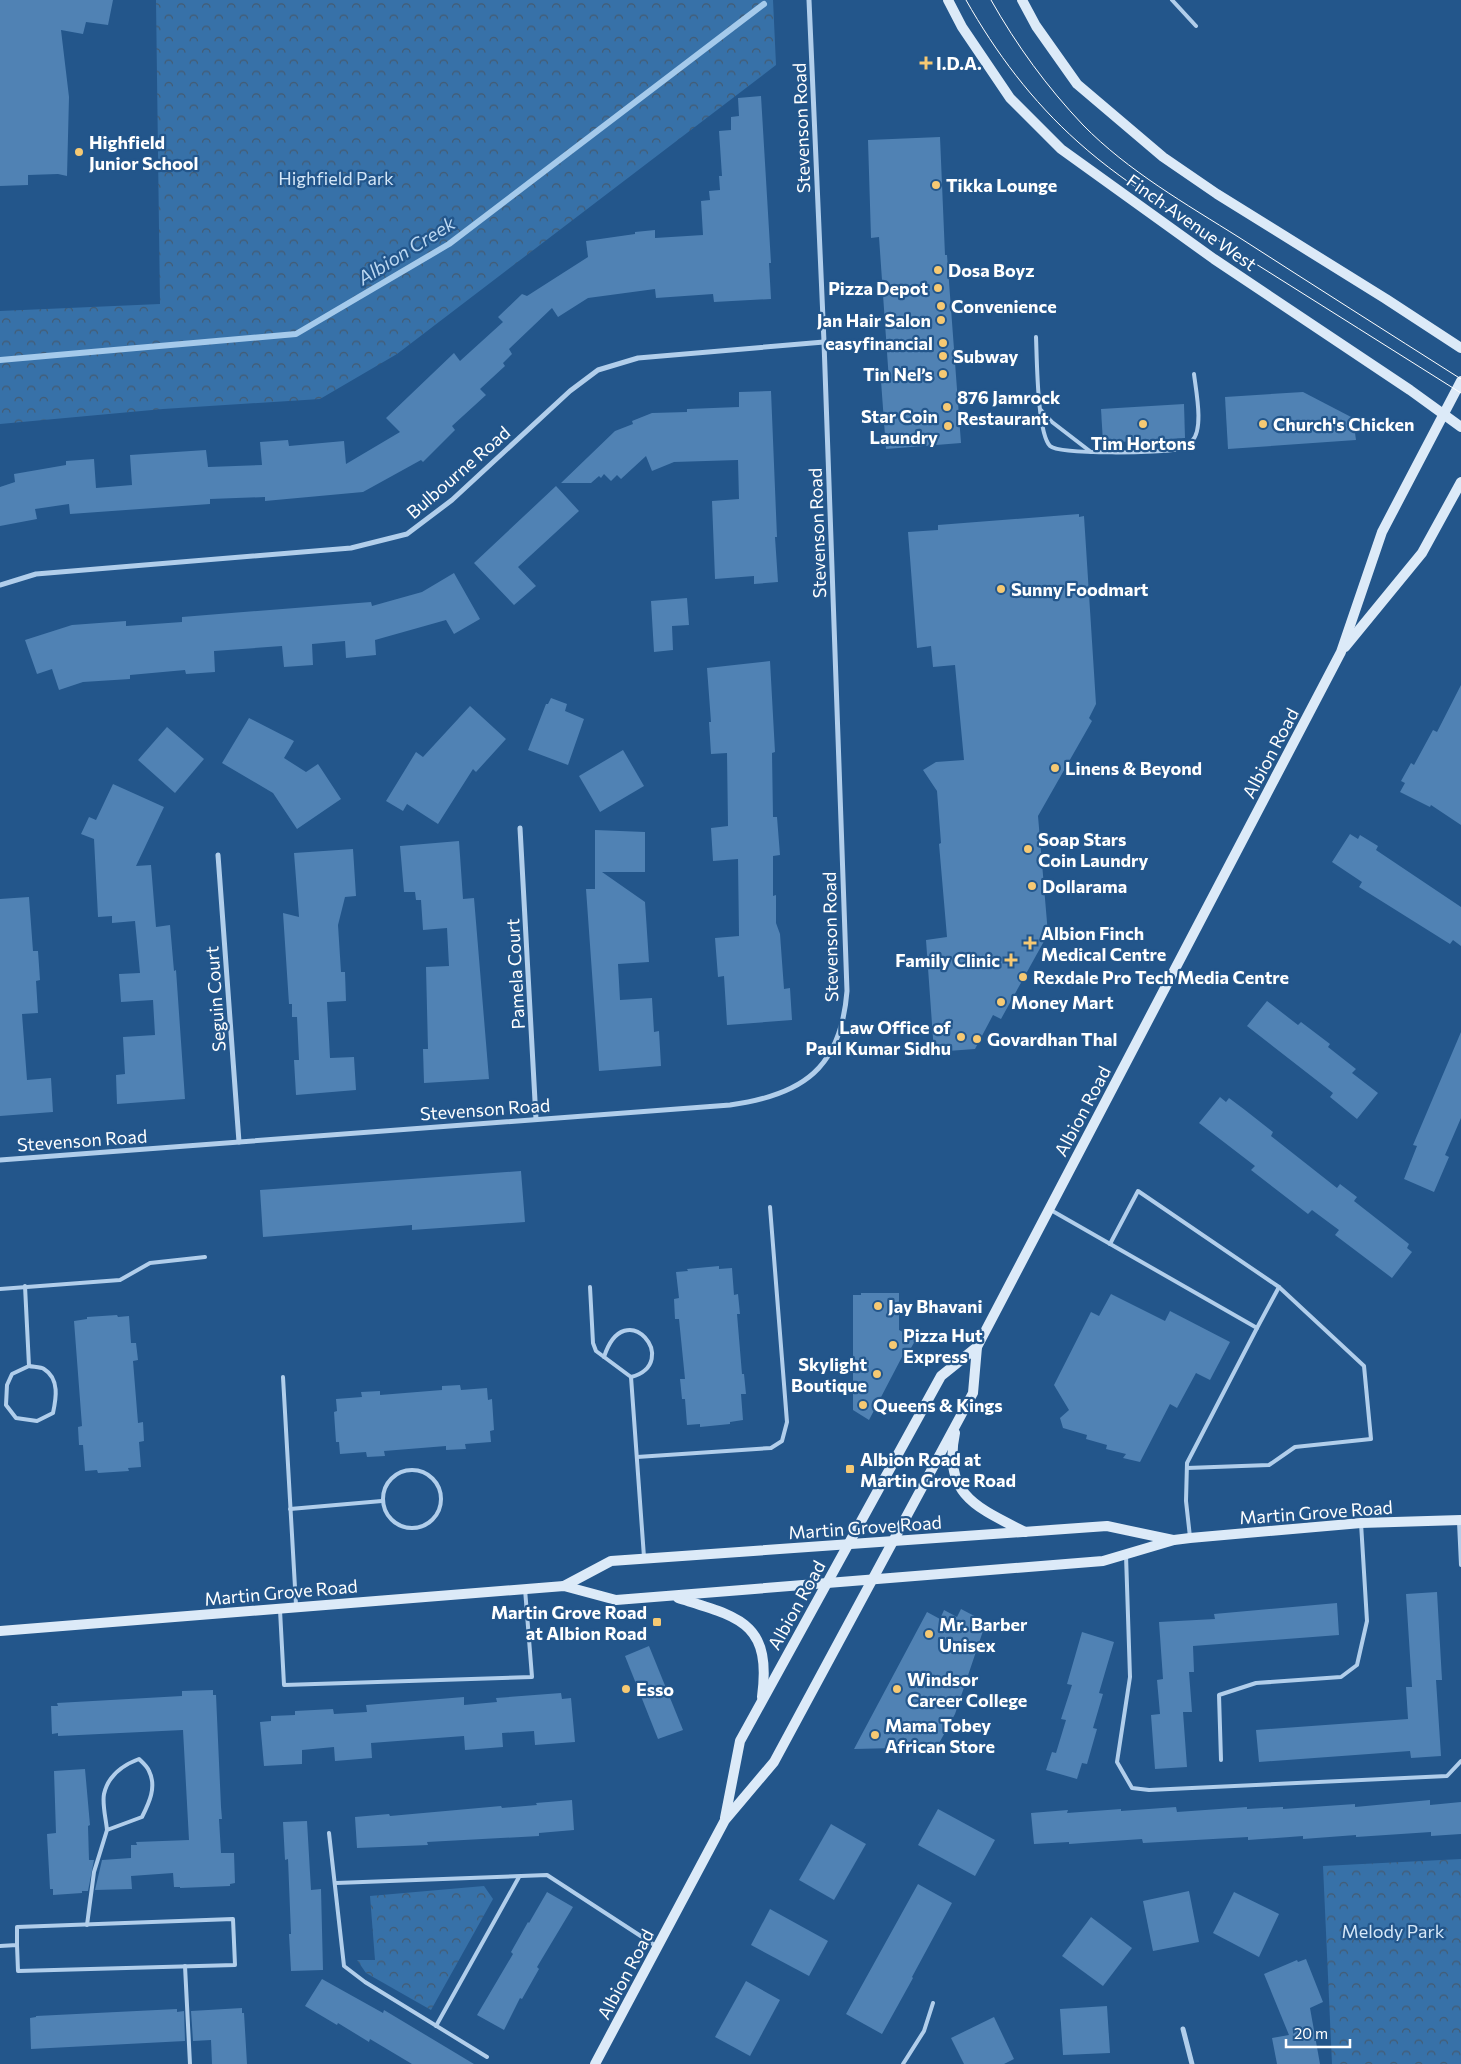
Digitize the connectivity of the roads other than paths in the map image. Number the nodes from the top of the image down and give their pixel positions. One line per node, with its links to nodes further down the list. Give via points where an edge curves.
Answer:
1 (809, 0): 7 (street, Stevenson Road)
2 (948, 0): 12 (main road, Finch Avenue West, via 962,27 1010,98 1061,149 1207,254)
3 (1022, 0): 8 (main road, Finch Avenue West, via 1036,26 1077,84 1163,157)
4 (1172, 0): 5 (lane)
5 (1196, 26)
6 (1036, 337): 11 (lane)
7 (824, 342): 16 (street, Bulbourne Road, via 638,358 598,370 570,391 452,500 407,534 351,548 36,574); 20 (street, Stevenson Road, via 847,991 845,1015 838,1037 815,1072 800,1084 757,1101)
8 (1461, 348)
9 (1194, 374): 14 (lane, via 1199,425 1192,441 1178,449)
10 (1461, 381): 12 (main road, Albion Road)
11 (1041, 410): 14 (lane); 14 (lane, via 1042,428 1050,446)
12 (1443, 414): 13 (main road, Finch Avenue West); 17 (main road, Albion Road, via 1382,532)
13 (1461, 427)
14 (1092, 453)
15 (1461, 482): 17 (main road, Albion Road, via 1422,553)
16 (0, 585)
17 (1341, 652): 24 (main road, Albion Road)
18 (520, 828): 20 (street, Pamela Court)
19 (218, 855): 21 (street, Seguin Court)
20 (536, 1119): 21 (street, Stevenson Road)
21 (239, 1142): 22 (street, Stevenson Road)
22 (0, 1160)
23 (770, 1207): 38 (lane, via 787,1422 782,1441 771,1448)
24 (1050, 1209): 25 (lane); 32 (main road, Albion Road)
25 (1110, 1244): 29 (lane, via 1138,1191); 31 (lane)
26 (204, 1257): 27 (lane, via 150,1263 120,1280)
27 (25, 1286): 30 (lane); 34 (lane)
28 (590, 1287): 33 (lane, via 594,1343 596,1351)
29 (1279, 1287): 31 (lane); 39 (lane, via 1364,1366 1371,1439 1296,1447 1268,1465)
30 (0, 1289)
31 (1257, 1328): 39 (lane)
32 (977, 1347): 37 (main road, Albion Road, via 972,1393); 48 (main road, Albion Road, via 941,1376)
33 (604, 1358): 36 (lane); 36 (lane, via 608,1345 618,1333 640,1333 650,1344 652,1358 644,1371)
34 (29, 1366): 34 (lane, via 12,1374 7,1385 6,1405 16,1418 37,1421 53,1413 57,1394 54,1380 44,1369)
35 (283, 1377): 41 (lane)
36 (631, 1377): 38 (lane)
37 (957, 1423): 44 (main road, via 952,1458 958,1486 981,1509); 47 (main road, Albion Road)
38 (637, 1458): 50 (lane)
39 (1186, 1468): 45 (lane)
40 (382, 1501): 40 (lane, via 390,1518 408,1528 418,1527 435,1516 441,1498 439,1488 428,1474 410,1469 387,1483); 41 (lane)
41 (290, 1509): 57 (lane)
42 (1460, 1521): 43 (main road, Martin Grove Road); 51 (lane)
43 (1362, 1523): 45 (main road, Martin Grove Road); 61 (lane, via 1367,1621 1357,1665 1341,1677 1256,1683 1219,1696)
44 (1025, 1532): 46 (main road, Martin Grove Road, via 1107,1526); 47 (main road, Martin Grove Road)
45 (1190, 1538): 46 (main road, Martin Grove Road)
46 (1174, 1540): 49 (main road, Martin Grove Road)
47 (893, 1542): 48 (main road, Martin Grove Road); 52 (main road, Albion Road)
48 (848, 1545): 50 (main road, Martin Grove Road); 53 (main road, Albion Road)
49 (1126, 1555): 52 (main road, Martin Grove Road, via 1103,1561); 62 (lane, via 1130,1677 1117,1762 1132,1788 1149,1790 1447,1776)
50 (644, 1559): 54 (main road, Martin Grove Road, via 611,1561)
51 (1461, 1565)
52 (872, 1579): 53 (main road, Martin Grove Road); 63 (main road, Albion Road, via 774,1762)
53 (827, 1583): 56 (main road, Martin Grove Road); 60 (main road, Albion Road)
54 (564, 1586): 55 (main road, Martin Grove Road); 56 (main road, Martin Grove Road, via 616,1600)
55 (525, 1590): 57 (main road, Martin Grove Road); 58 (lane, via 532,1677 284,1685)
56 (672, 1596): 60 (main road, via 732,1616 755,1635 764,1662)
57 (296, 1608): 58 (main road, Martin Grove Road)
58 (280, 1609): 59 (main road, Martin Grove Road)
59 (0, 1631)
60 (761, 1703): 63 (main road, Albion Road, via 740,1741)
61 (1221, 1760)
62 (1461, 1761)
63 (725, 1820): 71 (main road, Albion Road)
64 (107, 1830): 64 (lane, via 142,1818 148,1806 153,1789 149,1770 139,1758 122,1766 104,1794); 68 (lane, via 94,1872)
65 (329, 1833): 67 (lane)
66 (519, 1876): 67 (lane); 71 (lane, via 547,1875); 74 (lane)
67 (336, 1883): 74 (lane, via 344,1966)
68 (88, 1925): 69 (lane, via 17,1927); 72 (lane, via 233,1919 235,1964)
69 (17, 1945): 70 (lane); 72 (lane, via 18,1971)
70 (0, 1946)
71 (658, 1948): 78 (main road, Albion Road)
72 (185, 1966): 77 (lane)
73 (933, 2003): 79 (lane, via 924,2031)
74 (436, 2026): 76 (lane)
75 (1183, 2029): 80 (street)
76 (487, 2057)
77 (190, 2064)
78 (595, 2064)
79 (903, 2064)
80 (1192, 2064)

